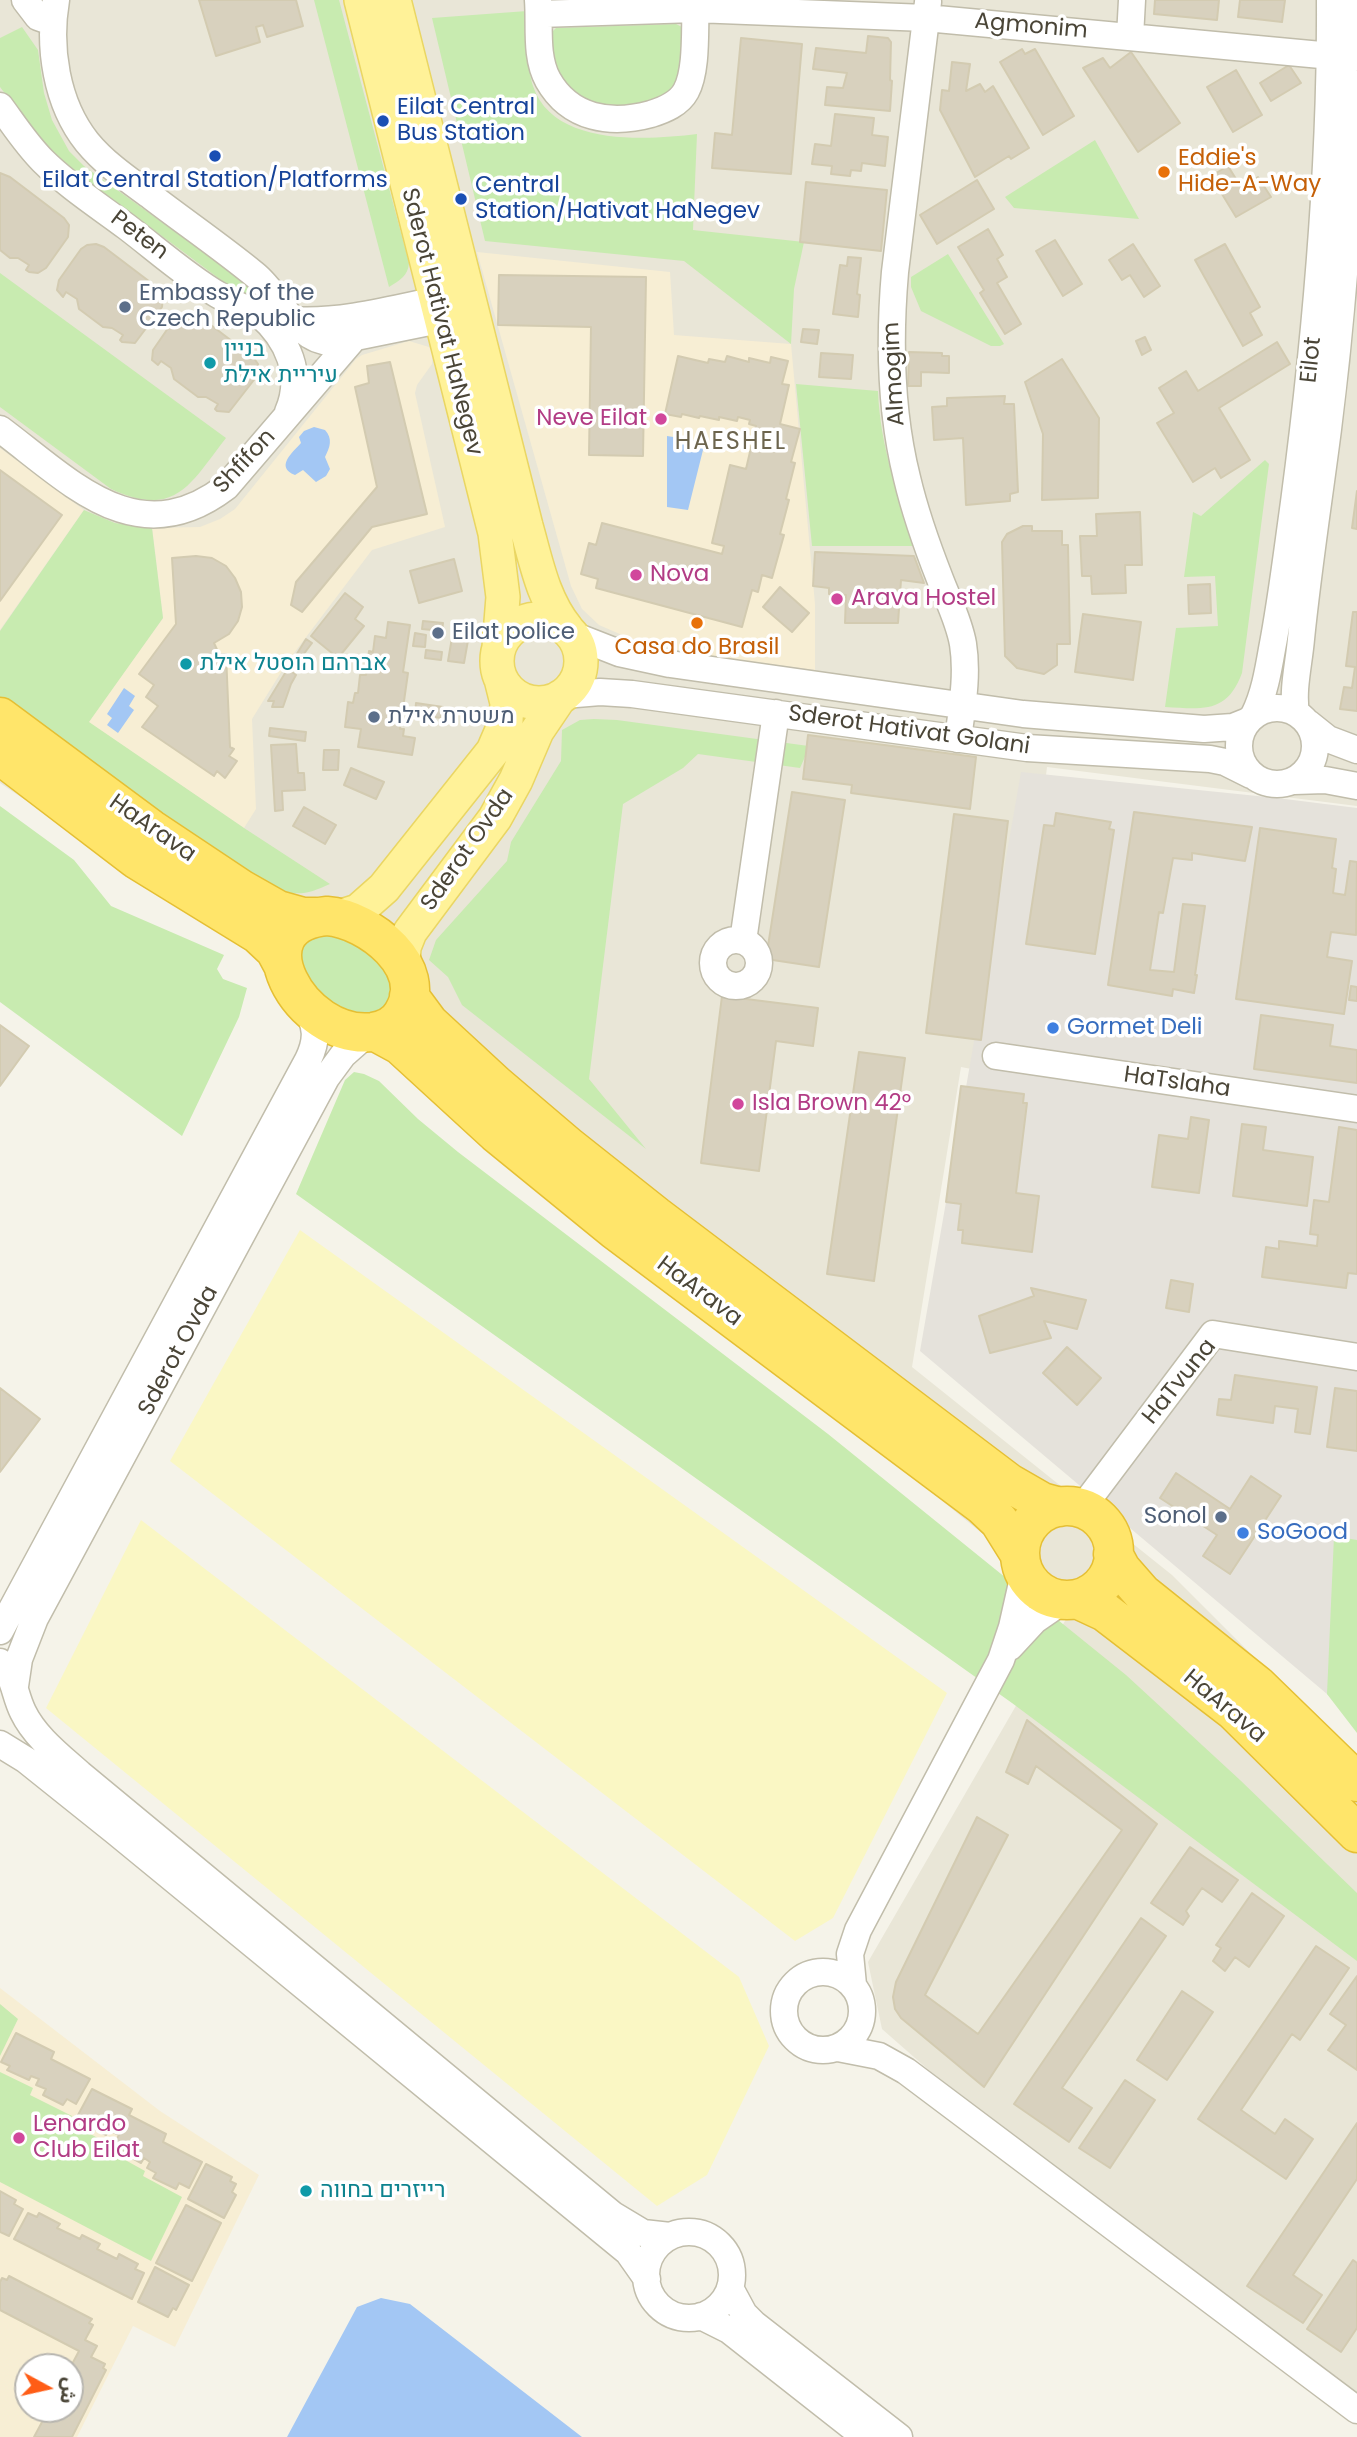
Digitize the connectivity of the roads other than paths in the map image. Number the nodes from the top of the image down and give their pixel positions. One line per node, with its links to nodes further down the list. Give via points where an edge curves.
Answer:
1 (26, 0): 10 (street, via 38,17)
2 (361, 0): 16 (main road, Sderot Hativat HaNegev)
3 (394, 0): 16 (main road, Sderot Hativat HaNegev)
4 (1132, 0): 11 (street)
5 (1330, 0): 12 (street, Eilot)
6 (1354, 0): 12 (street, Eilot)
7 (695, 5): 8 (street, Agmonim); 8 (street, via 692,68 681,99 633,119 610,120 575,110 547,78 540,57); 9 (street, Agmonim)
8 (539, 7)
9 (927, 9): 11 (street, Agmonim); 26 (street, Almogim, via 895,272 892,384 907,479 963,642)
10 (54, 11): 18 (street, via 54,64 65,104 86,141 117,171 257,275)
11 (1130, 37): 12 (street, Agmonim)
12 (1342, 56): 29 (street, Eilot, via 1312,360 1277,622 1263,691); 30 (street, Eilot, via 1351,147 1340,323 1296,691)
13 (0, 106): 15 (street)
14 (0, 135): 15 (street)
15 (32, 149): 17 (street, Peten, via 64,180 205,286)
16 (454, 307): 18 (street, Peten); 19 (street, Peten); 22 (main road, Sderot Hativat HaNegev, via 542,582 557,617); 23 (main road, Sderot Hativat HaNegev, via 498,550 503,597)
17 (260, 314): 18 (street, Peten); 20 (street, via 281,336 293,362 294,390)
18 (293, 321): 19 (street, Peten, via 322,341)
19 (352, 339): 20 (street, Shfifon)
20 (286, 417): 21 (street, Shfifon, via 209,500 171,514 150,515 129,512 86,493)
21 (0, 429)
22 (570, 632): 23 (main road, via 545,619 528,620 507,632); 25 (main road, via 580,650 581,667); 26 (street, Sderot Hativat Golani, via 619,653 670,664)
23 (499, 647): 24 (main road, via 496,664)
24 (501, 679): 25 (main road, via 510,693 524,701 541,703); 37 (main road, Sderot Ovda, via 506,721 493,751 384,888 358,911)
25 (562, 696): 27 (street, Sderot Hativat Golani, via 632,694); 40 (main road, Sderot Ovda, via 537,731 487,830 410,932 404,947)
26 (962, 706): 29 (street, Sderot Hativat Golani, via 1203,729 1233,727); 31 (street, Almogim)
27 (776, 713): 31 (street, Sderot Hativat Golani); 38 (street)
28 (0, 717): 37 (highway, HaArava, via 128,813 230,881 278,909 303,917)
29 (1251, 718): 30 (street, via 1275,708); 34 (street, via 1241,733 1239,749)
30 (1302, 718): 32 (street, via 1328,739); 35 (street, via 1314,736 1315,751 1310,766)
31 (958, 739): 34 (street, Sderot Hativat Golani, via 1027,748 1210,759)
32 (1357, 750)
33 (0, 755): 39 (highway, HaArava, via 136,859 258,934)
34 (1251, 775): 35 (street, via 1271,784)
35 (1294, 781): 36 (street)
36 (1357, 786)
37 (327, 917): 39 (highway, via 289,933); 40 (highway, via 375,933 395,953)
38 (743, 941)
39 (282, 963): 41 (highway, via 289,986)
40 (406, 982): 42 (highway, via 407,1007 395,1023); 46 (highway, HaArava, via 429,1023 616,1185 1009,1483 1042,1502)
41 (305, 1006): 42 (highway, via 340,1028); 50 (street, Sderot Ovda, via 316,1031 308,1060)
42 (372, 1032): 48 (highway, HaArava, via 400,1045 496,1133 615,1230 982,1505 1004,1528); 53 (street, Sderot Ovda, via 343,1055 326,1078 36,1618 19,1659)
43 (996, 1056): 44 (street, HaTslaha)
44 (1357, 1109)
45 (1357, 1357): 46 (street, HaTvuna, via 1213,1334)
46 (1071, 1508): 47 (highway, via 1099,1518 1109,1531); 48 (highway, via 1041,1513 1029,1524 1022,1538)
47 (1113, 1554): 49 (highway, via 1108,1577 1098,1589); 56 (highway, HaArava, via 1142,1593 1257,1685)
48 (1022, 1563): 49 (highway, via 1029,1582 1040,1593); 51 (street, via 1012,1628)
49 (1071, 1600): 51 (street, via 1035,1620); 57 (highway, HaArava, via 1105,1612 1234,1711)
50 (0, 1631)
51 (1000, 1660): 58 (street)
52 (0, 1662): 53 (street)
53 (16, 1690): 54 (street, Sderot Ovda, via 14,1714); 64 (street, via 32,1727 53,1749 165,1845 613,2215 643,2233)
54 (0, 1734)
55 (0, 1744): 65 (street, via 96,1815 628,2252)
56 (1357, 1782)
57 (1357, 1833)
58 (858, 1930): 59 (street, via 841,1954); 60 (street, via 850,1954)
59 (818, 1972): 60 (street, via 841,1975); 62 (street, via 803,1977 789,1991 785,2018 791,2034 807,2047)
60 (853, 1985): 61 (street)
61 (863, 2011): 62 (street, via 856,2033); 63 (street, via 871,2032)
62 (838, 2048): 63 (street, via 879,2056)
63 (906, 2071): 68 (street)
64 (670, 2235): 65 (street, via 650,2256); 66 (street, via 698,2232 723,2247 730,2260)
65 (647, 2279): 67 (street, via 661,2308 687,2318)
66 (730, 2288): 67 (street, via 713,2311); 70 (street, via 754,2324)
67 (701, 2316): 69 (street, via 729,2330)
68 (1357, 2410)
69 (865, 2437)
70 (900, 2437)

